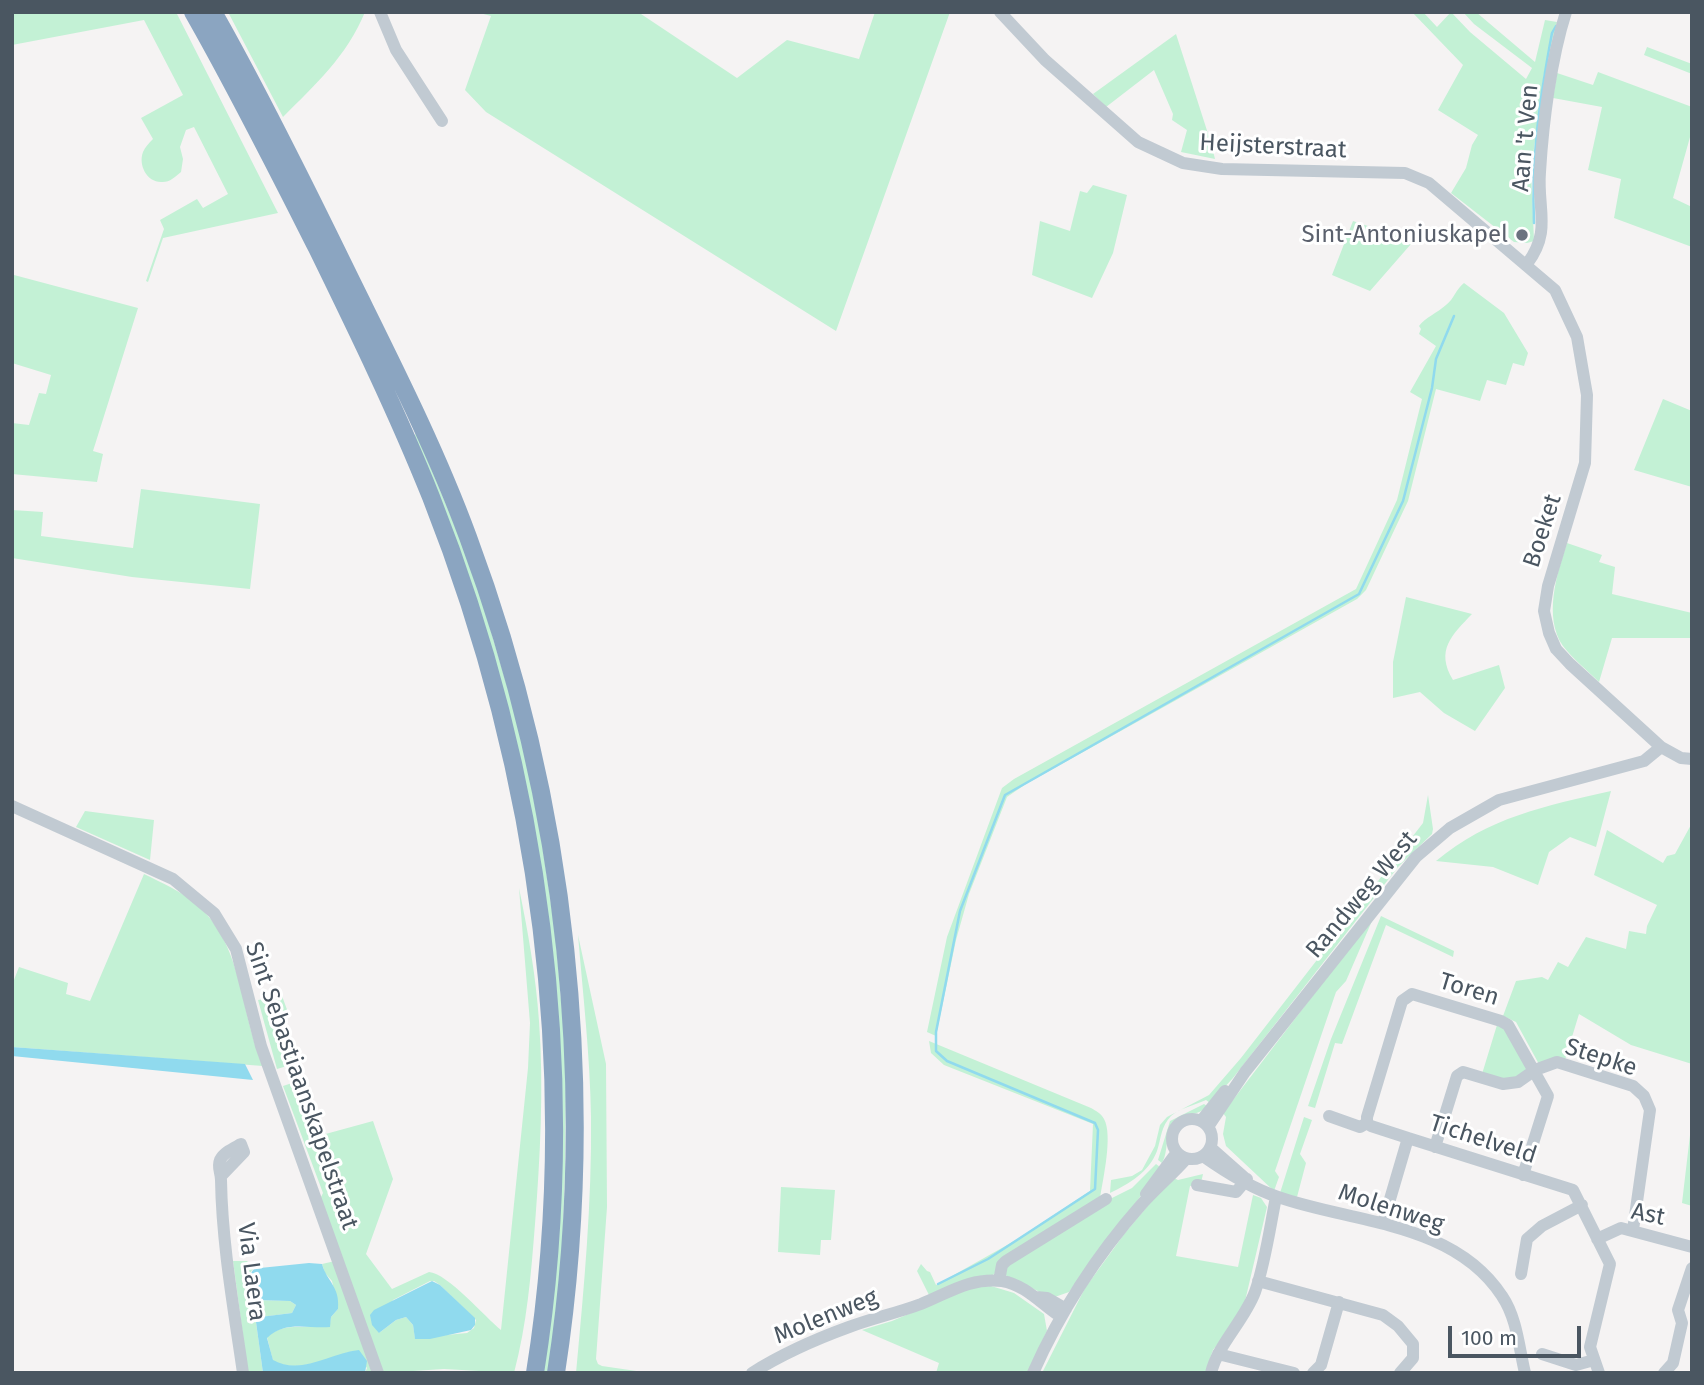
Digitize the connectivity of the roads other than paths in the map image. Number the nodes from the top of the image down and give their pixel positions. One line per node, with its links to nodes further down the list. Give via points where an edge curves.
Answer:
1 (193, 12): 42 (highway, via 285,184 394,411 464,589 505,728 541,924 553,1062 551,1224)
2 (213, 12): 43 (highway, via 300,176 448,488 488,594 526,726 553,857 573,1051 574,1184)
3 (380, 12): 6 (street, via 396,50)
4 (1000, 12): 7 (street, Heijsterstraat, via 1045,60 1144,146 1183,163 1222,169 1405,173 1429,183)
5 (1566, 12): 7 (street, Aan 't Ven, via 1539,173 1542,237)
6 (442, 121)
7 (1527, 264): 8 (street, Boeket, via 1555,290 1566,309 1577,337 1587,395 1585,463 1548,586 1544,611 1549,633 1570,664)
8 (1661, 747): 9 (street, Boeket); 14 (street, Randweg West, via 1644,761 1500,800 1450,828 1393,884)
9 (1692, 759)
10 (12, 807): 41 (street, Sint Sebastiaanskapelstraat, via 173,879 214,913 236,949 261,1046)
11 (1535, 1070): 13 (street, Toren, via 1508,1025 1412,994 1402,1001); 16 (street, via 1518,1082 1503,1084 1464,1072 1457,1076); 19 (street, Toren, via 1548,1096); 27 (street, Stepke, via 1557,1062 1633,1086 1644,1096 1650,1110)
12 (1329, 1116): 13 (street, via 1360,1127)
13 (1367, 1122): 15 (street)
14 (1205, 1124): 17 (street, via 1212,1137); 18 (street, via 1188,1119 1177,1126 1172,1139)
15 (1408, 1138): 16 (street, Tichelveld); 26 (street, Tichelveld)
16 (1435, 1147): 19 (street, Tichelveld)
17 (1207, 1152): 18 (street, via 1192,1160); 21 (street, Molenweg)
18 (1182, 1155): 35 (street, via 1146,1192)
19 (1523, 1175): 25 (street, Tichelveld, via 1573,1190)
20 (221, 1176): 40 (street, Via Laera)
21 (1249, 1183): 22 (street, via 1236,1192); 23 (street, Molenweg)
22 (1197, 1185)
23 (1276, 1197): 26 (street, Molenweg); 33 (street)
24 (1106, 1199): 32 (street, via 1006,1261)
25 (1582, 1205): 28 (street, Tichelveld); 31 (street, via 1527,1238)
26 (1383, 1223): 49 (street, Molenweg, via 1436,1242 1461,1256 1491,1283 1511,1313)
27 (1633, 1230): 28 (street, Ast, via 1621,1228); 29 (street, Ast)
28 (1597, 1239): 38 (street, Tichelveld, via 1610,1264 1590,1347)
29 (1692, 1247)
30 (1692, 1268): 51 (street, via 1678,1310 1682,1323 1673,1363)
31 (1521, 1275)
32 (999, 1281): 35 (street, via 1047,1298); 44 (street, Molenweg, via 980,1280 850,1327)
33 (1258, 1281): 34 (street); 36 (street, via 1242,1320)
34 (1339, 1302): 39 (street); 48 (street, via 1383,1315 1413,1343 1413,1359)
35 (1063, 1313): 45 (street)
36 (1218, 1354): 46 (street); 47 (street)
37 (1542, 1354): 38 (street, via 1576,1365)
38 (1594, 1360): 50 (street, Tichelveld)
39 (1321, 1370)
40 (243, 1373)
41 (378, 1373)
42 (533, 1373)
43 (558, 1373)
44 (752, 1373)
45 (1034, 1373)
46 (1211, 1373)
47 (1294, 1373)
48 (1400, 1373)
49 (1525, 1373)
50 (1600, 1373)
51 (1664, 1373)

